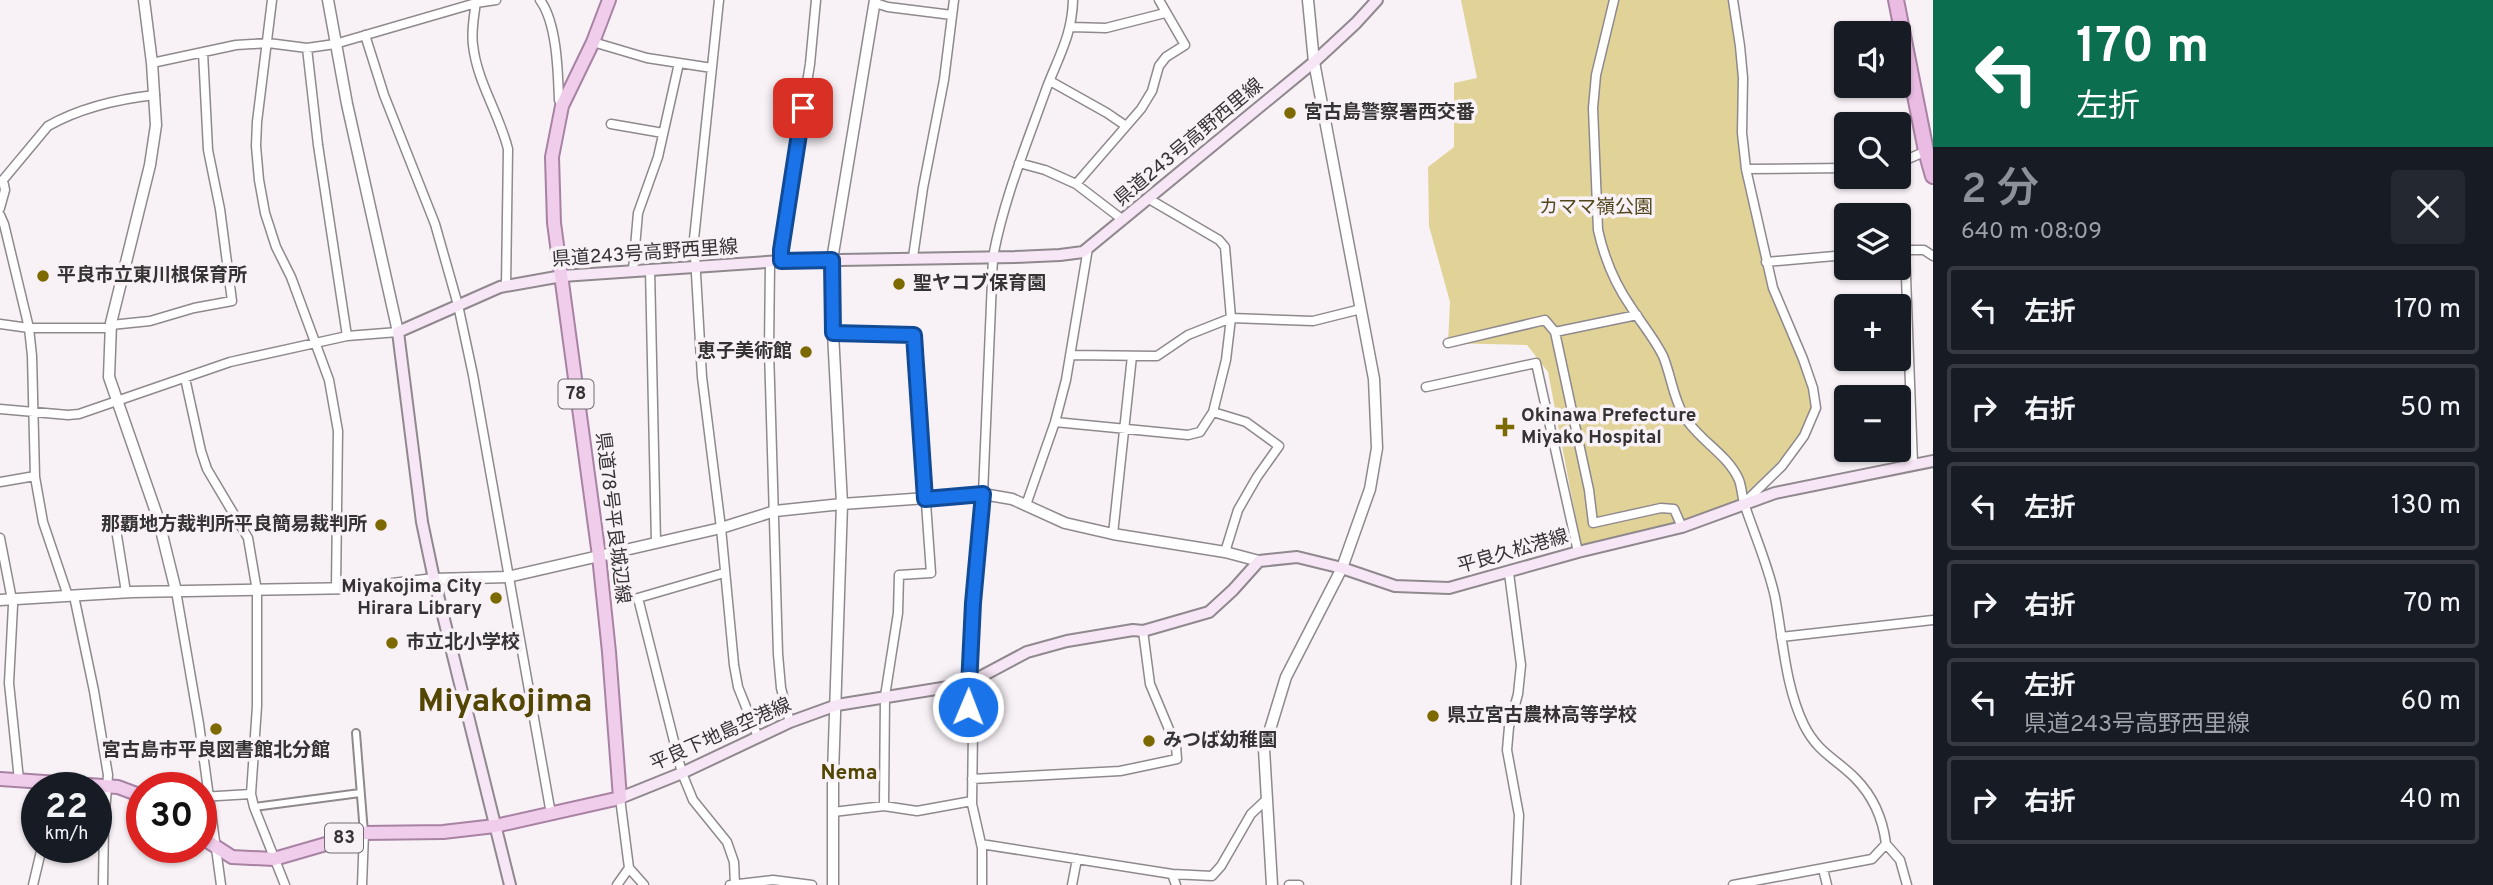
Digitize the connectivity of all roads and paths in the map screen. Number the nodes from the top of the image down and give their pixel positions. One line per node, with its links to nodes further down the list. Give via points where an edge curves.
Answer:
1 (144, 0): 29 (street)
2 (272, 0): 24 (street)
3 (328, 0): 25 (street)
4 (496, 0): 16 (street)
5 (609, 0): 23 (main road, 県道78号平良城辺線 / 78)
6 (719, 0): 31 (street)
7 (816, 0): 58 (street, via 810,64)
8 (954, 0): 20 (street)
9 (1073, 0): 21 (street)
10 (1158, 0): 19 (street)
11 (1308, 0): 28 (street)
12 (1377, 0): 28 (main road, 県道243号高野西里線)
13 (1614, 0): 68 (street, via 1596,75 1598,230 1609,268)
14 (1733, 0): 43 (street, via 1743,78)
15 (1896, 0): 35 (highway)
16 (476, 2): 22 (street); 65 (street, via 475,57 508,149)
17 (544, 2): 34 (street)
18 (875, 2): 20 (street); 57 (street)
19 (1165, 13): 21 (street, via 1106,28); 37 (street, via 1185,45 1159,66 1152,90)
20 (952, 15): 55 (street)
21 (1071, 27): 32 (street)
22 (365, 35): 25 (street); 66 (street, via 435,224)
23 (593, 42): 30 (street); 34 (main road, 県道78号平良城辺線 / 78)
24 (268, 43): 26 (street); 27 (street); 77 (street, via 257,122 259,180 276,247)
25 (335, 44): 26 (street); 73 (street)
26 (307, 48): 76 (street)
27 (202, 52): 29 (street); 71 (street, via 208,150 232,301)
28 (1314, 62): 47 (main road, 県道243号高野西里線); 67 (street)
29 (152, 63): 33 (street)
30 (679, 64): 31 (street); 38 (street)
31 (712, 68): 60 (street, via 695,216)
32 (1050, 81): 37 (street); 41 (street)
33 (155, 94): 45 (street, via 105,103 56,121); 71 (street, via 150,165)
34 (562, 107): 63 (main road, 県道78号平良城辺線 / 78, via 552,157 554,223)
35 (1927, 123): 39 (highway)
36 (611, 124): 38 (street)
37 (1126, 126): 46 (street)
38 (663, 133): 62 (street, via 638,213)
39 (1926, 151): 40 (street); 44 (highway)
40 (1911, 158)
41 (1019, 163): 46 (street); 56 (street)
42 (1834, 168): 43 (street)
43 (1746, 169): 59 (street)
44 (1933, 176)
45 (1, 180): 48 (street, via 5,190)
46 (1076, 184): 50 (street)
47 (1149, 199): 50 (main road, 県道243号高野西里線); 69 (street, via 1225,247)
48 (0, 208)
49 (0, 215): 72 (street)
50 (1124, 220): 51 (main road, 県道243号高野西里線)
51 (1088, 248): 56 (main road, 県道243号高野西里線, via 1060,255); 79 (street)
52 (1911, 250): 54 (street)
53 (1834, 256): 59 (street)
54 (1933, 256)
55 (913, 257): 56 (main road, 県道243号高野西里線); 57 (main road, 県道243号高野西里線)
56 (993, 257): 93 (street)
57 (832, 260): 58 (main road, 県道243号高野西里線); 75 (street)
58 (776, 262): 60 (main road, 県道243号高野西里線); 98 (street, via 769,351)
59 (1766, 262): 95 (street, via 1813,388 1816,408 1804,436 1782,466)
60 (695, 265): 61 (main road, 県道243号高野西里線); 101 (street, via 702,377)
61 (650, 269): 62 (main road, 県道243号高野西里線); 104 (street)
62 (634, 270): 63 (main road, 県道243号高野西里線)
63 (562, 276): 65 (main road, 県道243号高野西里線); 107 (main road, 県道78号平良城辺線 / 78)
64 (1904, 280): 90 (street)
65 (506, 286): 66 (main road, 県道243号高野西里線)
66 (458, 304): 73 (main road, 県道243号高野西里線); 112 (street)
67 (1361, 309): 69 (street, via 1313,321); 109 (street, via 1374,379 1377,448 1370,489)
68 (1637, 315): 74 (street); 95 (street, via 1664,358 1683,416 1739,479)
69 (1231, 318): 80 (street, via 1188,335 1157,356); 86 (street)
70 (0, 324): 72 (street)
71 (111, 326): 72 (street); 83 (street, via 109,377)
72 (29, 328): 85 (street)
73 (398, 332): 76 (street); 113 (main road)
74 (1555, 332): 78 (street, via 1545,320); 100 (street, via 1593,523 1661,508 1674,509)
75 (833, 333): 94 (street, via 914,335); 96 (street)
76 (347, 336): 77 (street)
77 (316, 343): 81 (street, via 230,362); 114 (street, via 329,380 338,431)
78 (1448, 344)
79 (1070, 355): 80 (street); 87 (street)
80 (1132, 356): 88 (street)
81 (185, 378): 83 (street); 116 (street, via 207,469 248,538)
82 (1426, 387): 106 (street, via 1536,363)
83 (118, 402): 85 (street, via 79,414); 115 (street, via 154,505)
84 (0, 409): 85 (street)
85 (35, 411): 91 (street)
86 (1213, 412): 88 (street, via 1194,435); 105 (street, via 1247,422 1279,446 1238,510)
87 (1055, 422): 88 (street); 97 (street)
88 (1126, 429): 102 (street)
89 (1933, 461): 90 (main road, 平良久松港線)
90 (1913, 464): 95 (main road, 平良久松港線)
91 (35, 476): 92 (street); 118 (street, via 43,522)
92 (0, 482)
93 (983, 494): 94 (street); 97 (street); 124 (street)
94 (925, 499): 96 (street); 125 (street, via 931,573 899,575)
95 (1744, 503): 100 (main road, 平良久松港線); 123 (street, via 1763,553)
96 (842, 504): 98 (street); 126 (street)
97 (1026, 505): 102 (street, via 1065,523)
98 (775, 511): 101 (street); 127 (street, via 778,654)
99 (115, 523): 117 (street)
100 (1682, 527): 106 (main road, 平良久松港線)
101 (721, 528): 104 (street); 111 (street)
102 (1113, 534): 105 (street)
103 (0, 538): 120 (street)
104 (656, 542): 107 (street)
105 (1225, 552): 108 (street)
106 (1578, 552): 110 (main road, 平良久松港線)
107 (599, 556): 112 (street); 139 (main road, 県道78号平良城辺線 / 78)
108 (1259, 561): 109 (main road, 平良久松港線, via 1297,557); 122 (main road, via 1209,612)
109 (1342, 568): 110 (main road, 平良久松港線, via 1395,586 1449,588); 140 (street, via 1286,677 1265,749)
110 (1509, 572): 176 (street, via 1521,665 1507,750 1519,815)
111 (724, 573): 129 (street, via 738,687); 132 (street, via 638,598)
112 (508, 577): 113 (street); 145 (street)
113 (433, 579): 114 (street); 146 (main road)
114 (336, 588): 116 (street)
115 (176, 591): 116 (street); 117 (street); 131 (street)
116 (257, 591): 137 (street)
117 (125, 592): 118 (street)
118 (71, 596): 120 (street); 130 (street, via 94,691)
119 (0, 600): 120 (street)
120 (12, 600): 135 (street, via 9,682)
121 (1933, 620): 123 (street)
122 (1143, 631): 124 (main road, via 1068,641 1027,652); 134 (street, via 1150,684 1177,758 1120,771)
123 (1781, 637): 149 (street, via 1796,707 1805,727 1815,744 1856,778 1879,812)
124 (967, 684): 125 (main road); 134 (street, via 973,729)
125 (885, 696): 126 (main road); 142 (street)
126 (837, 705): 127 (main road, 平良下地島空港線); 144 (street)
127 (790, 722): 129 (main road, 平良下地島空港線)
128 (356, 733): 136 (street)
129 (758, 737): 132 (main road, 平良下地島空港線)
130 (106, 772)
131 (203, 772)
132 (682, 773): 139 (main road, 平良下地島空港線); 167 (street, via 693,800 727,842 734,862)
133 (0, 779): 135 (main road)
134 (972, 779): 141 (street)
135 (19, 780)
136 (360, 793): 143 (street); 147 (street)
137 (251, 794): 138 (street); 143 (street)
138 (217, 796)
139 (620, 798): 145 (main road); 156 (street)
140 (1267, 799): 158 (street, via 1251,814 1212,876); 173 (street)
141 (972, 801): 142 (street, via 917,811); 148 (street)
142 (884, 806): 144 (street)
143 (254, 807): 151 (street)
144 (832, 812): 169 (street)
145 (551, 814): 146 (main road)
146 (495, 826): 147 (main road, 83, via 443,832); 164 (main road)
147 (364, 832): 151 (main road, 83); 163 (street)
148 (981, 844): 152 (street); 170 (street)
149 (1886, 844): 157 (street, via 1872,859); 179 (street, via 1900,860)
150 (217, 848): 151 (main road, 83, via 232,857)
151 (274, 859): 162 (street)
152 (1077, 859): 158 (street); 171 (street)
153 (38, 863): 159 (street)
154 (103, 863): 160 (street)
155 (217, 863): 161 (street)
156 (629, 869): 165 (street); 166 (street)
157 (1823, 869): 177 (street); 178 (street)
158 (1172, 874): 172 (street)
159 (33, 885)
160 (103, 885)
161 (221, 885)
162 (285, 885)
163 (362, 885)
164 (510, 885)
165 (617, 885)
166 (644, 885)
167 (733, 885): 168 (street, via 773,880)
168 (812, 885)
169 (833, 885)
170 (982, 885)
171 (1072, 885)
172 (1176, 885)
173 (1272, 885)
174 (1289, 885): 175 (street)
175 (1299, 885)
176 (1517, 885)
177 (1733, 885)
178 (1827, 885)
179 (1907, 885)

